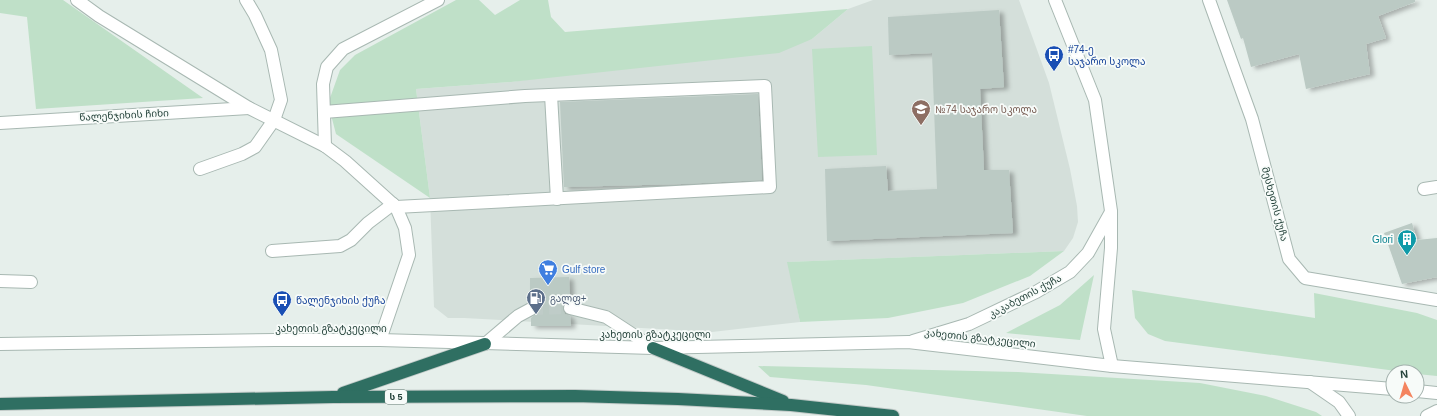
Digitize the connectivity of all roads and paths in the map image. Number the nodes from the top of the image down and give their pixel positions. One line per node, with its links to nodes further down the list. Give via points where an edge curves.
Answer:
1 (77, 0): 7 (street)
2 (246, 0): 9 (street, via 271,50 281,100)
3 (438, 0): 8 (street, via 344,49 327,67 323,84)
4 (1055, 0): 17 (street, via 1095,100)
5 (1209, 0): 21 (street, მესხეთის ქუჩა, via 1252,119 1289,259 1305,278)
6 (551, 95): 8 (street); 15 (street); 15 (street, via 765,86 770,187)
7 (249, 108): 9 (street); 10 (street, წალენჯიხის ჩიხი)
8 (324, 112): 11 (street)
9 (274, 120): 11 (street); 12 (street, via 254,147)
10 (0, 123)
11 (325, 146): 16 (street)
12 (200, 169)
13 (1437, 187): 14 (street)
14 (1424, 189)
15 (557, 199): 16 (street)
16 (394, 206): 18 (street, via 340,246); 24 (street, via 405,228 409,254)
17 (1111, 211): 25 (street, კაკაბეთის ქუჩა, via 1088,253 1070,272 1036,292 969,324); 29 (street, via 1111,248 1104,329)
18 (272, 251)
19 (0, 281): 20 (street)
20 (31, 282)
21 (1437, 300)
22 (570, 308): 28 (street, via 606,317)
23 (531, 309): 27 (street, via 518,316)
24 (380, 340): 26 (street, კახეთის გზატკეცილი); 27 (street, კახეთის გზატკეცილი)
25 (908, 342): 28 (street, კახეთის გზატკეცილი); 29 (street, კახეთის გზატკეცილი)
26 (0, 344)
27 (485, 344): 28 (street, კახეთის გზატკეცილი); 34 (highway)
28 (653, 348): 36 (highway)
29 (1112, 366): 30 (street, კახეთის გზატკეცილი)
30 (1309, 382): 31 (street, კახეთის გზატკეცილი); 39 (street, კახეთის გზატკეცილი, via 1339,402)
31 (1385, 388)
32 (1425, 392): 33 (street)
33 (1437, 393)
34 (333, 397): 35 (highway, ს 5); 36 (highway, ს 5, via 583,396 678,398)
35 (0, 404)
36 (791, 405): 38 (highway, ს 5)
37 (1437, 411): 40 (street)
38 (893, 416)
39 (1349, 416)
40 (1427, 416)

